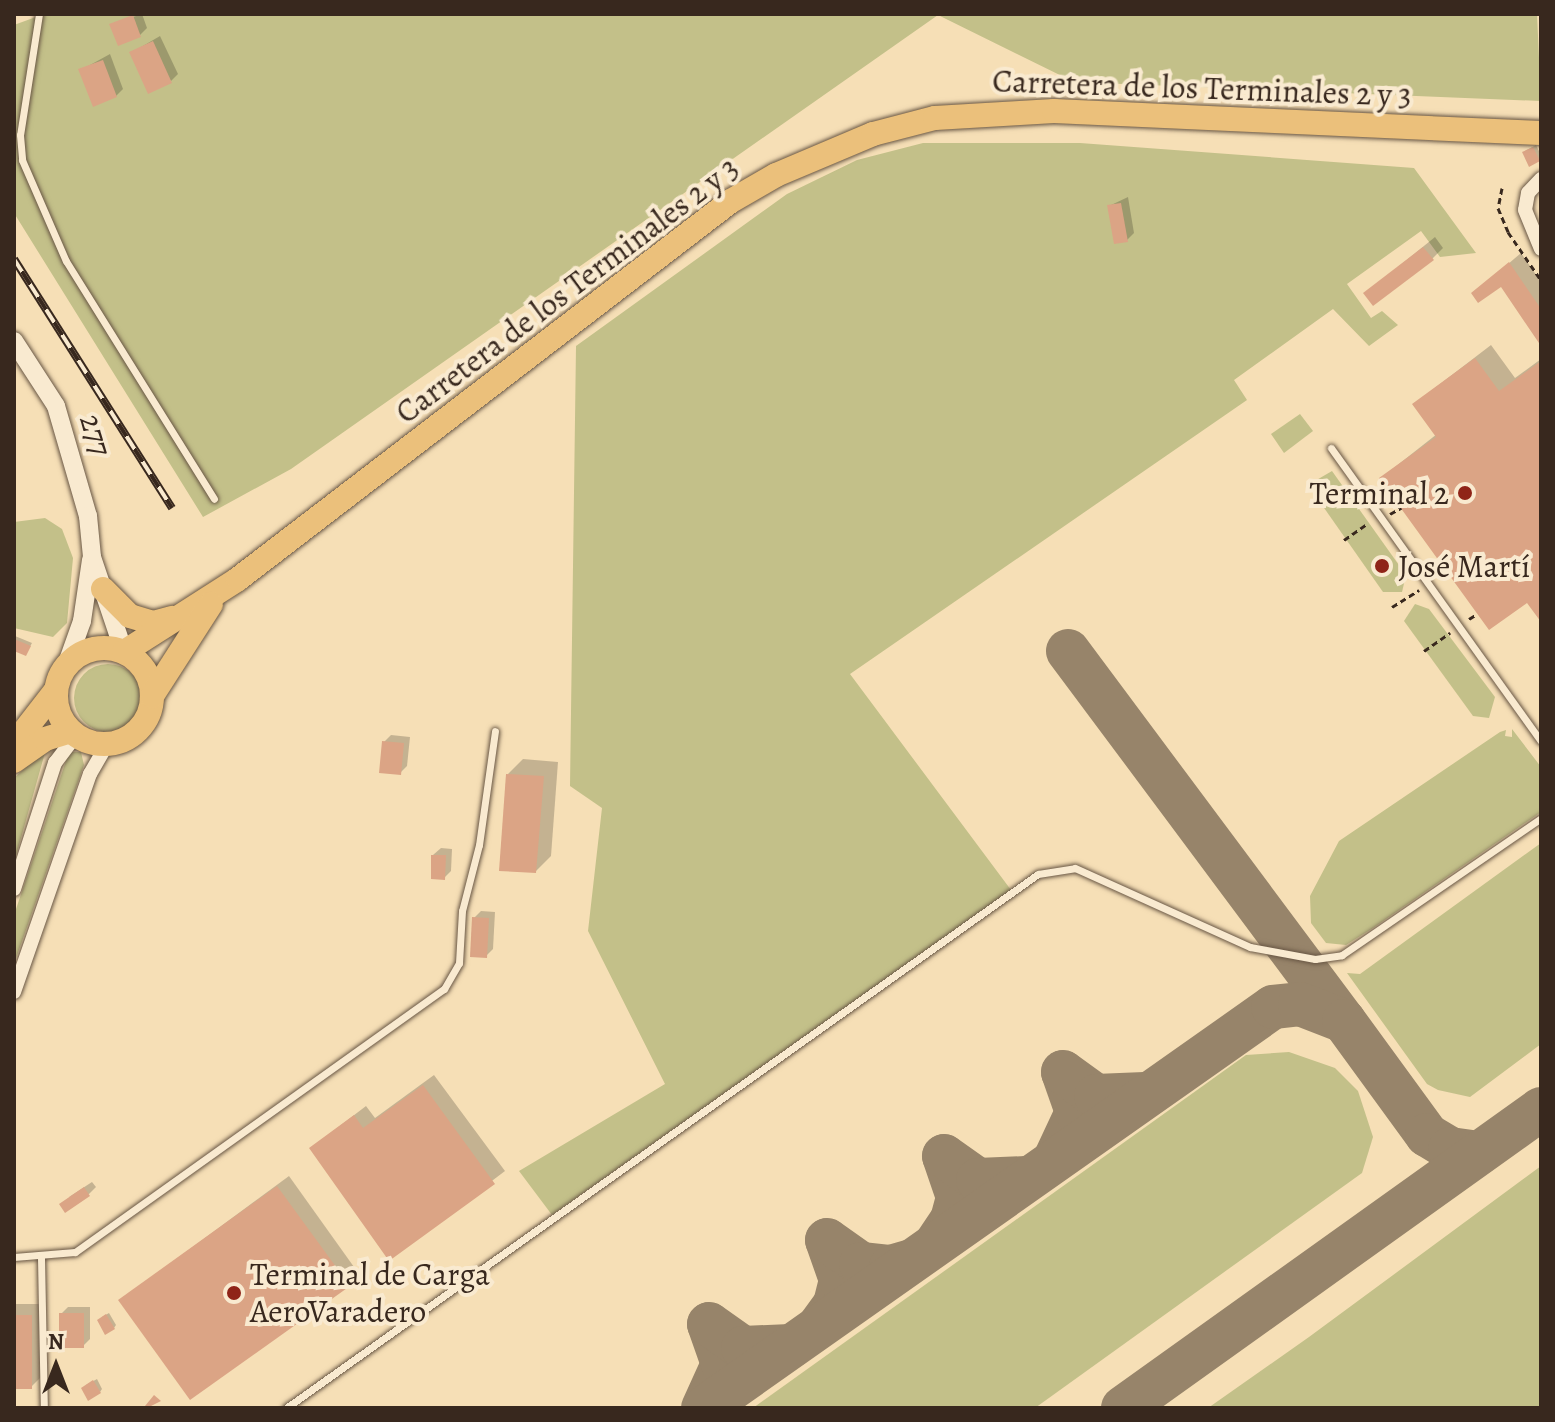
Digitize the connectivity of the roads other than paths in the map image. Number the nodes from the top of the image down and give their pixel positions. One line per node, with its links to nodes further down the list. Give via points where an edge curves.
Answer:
1 (39, 14): 7 (lane, via 20,135 22,160 66,261)
2 (1541, 133): 9 (main road, Carretera de los Terminales 2 y 3, via 1054,111 935,118 873,134 776,175 731,201)
3 (1541, 179): 4 (street, via 1528,193 1525,210)
4 (1541, 249)
5 (14, 341): 8 (street, 277, via 56,406 88,516)
6 (1331, 448): 18 (lane)
7 (214, 499)
8 (92, 557): 10 (street, 277); 13 (street, 277, via 82,621)
9 (238, 579): 11 (main road, Carretera de los Terminales 2 y 3); 15 (main road, Carretera de los Terminales 2 y 3, via 202,613)
10 (103, 589): 11 (main road, via 122,612 141,621); 12 (street, 277)
11 (182, 614): 12 (main road, Carretera de los Terminales 2 y 3)
12 (124, 652): 13 (main road, via 92,649); 15 (main road, via 148,674)
13 (66, 666): 14 (main road)
14 (56, 690): 17 (main road, via 59,713); 19 (main road)
15 (152, 696): 20 (main road, via 141,727)
16 (495, 731): 26 (lane, via 477,859 462,911 459,963 449,983 75,1252)
17 (73, 733): 20 (main road); 21 (main road, via 45,739); 23 (street, via 55,763)
18 (1541, 741)
19 (14, 744)
20 (107, 745): 24 (street, via 90,774)
21 (14, 761)
22 (1541, 818): 28 (lane, via 1342,955 1315,959 1250,947 1075,868 1038,874)
23 (14, 889)
24 (14, 992)
25 (14, 1257): 26 (lane)
26 (41, 1258): 27 (lane)
27 (44, 1408)
28 (286, 1408)

